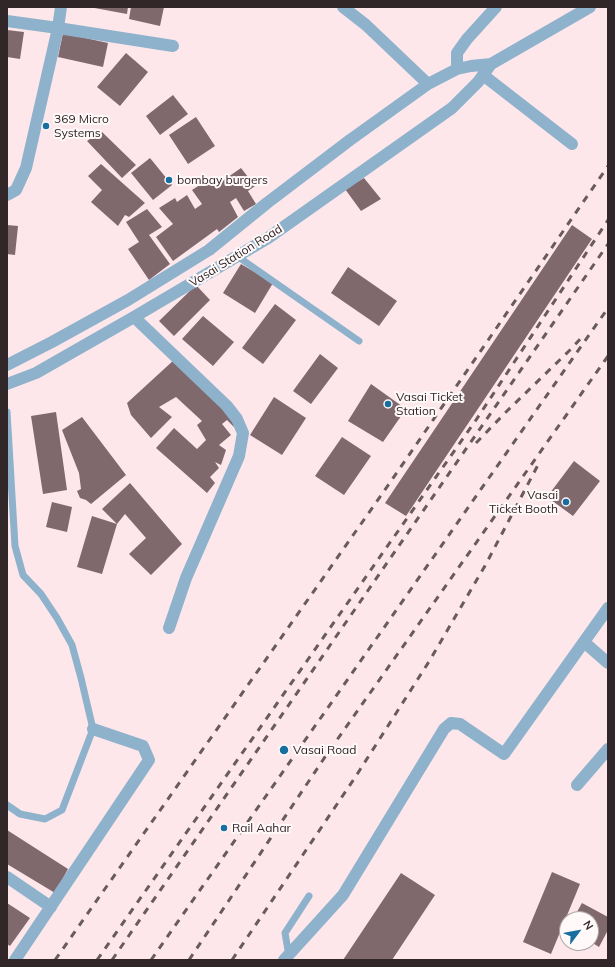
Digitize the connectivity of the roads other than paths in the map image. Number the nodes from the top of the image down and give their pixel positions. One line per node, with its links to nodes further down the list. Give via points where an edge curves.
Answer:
1 (61, 7): 6 (street)
2 (343, 7): 11 (street, via 366,25)
3 (590, 7): 8 (street)
4 (494, 8): 9 (street, via 457,53)
5 (7, 21): 6 (street)
6 (58, 28): 7 (street); 13 (street, via 26,168 16,190)
7 (173, 46)
8 (491, 64): 9 (street); 10 (street, Vasai Station Road)
9 (457, 70): 11 (street)
10 (483, 75): 12 (street); 14 (street, Vasai Station Road, via 452,108 268,238)
11 (428, 84): 17 (street, via 280,193 209,250 128,300)
12 (572, 144)
13 (7, 195)
14 (237, 256): 15 (street, Vasai Station Road); 16 (lane)
15 (134, 317): 18 (street, Vasai Station Road, via 36,373); 21 (street, via 227,406 243,433 239,456 186,578)
16 (359, 341)
17 (7, 365)
18 (7, 384)
19 (7, 412): 24 (lane, via 15,546 23,575 41,594 72,645)
20 (608, 608): 22 (street)
21 (169, 628)
22 (584, 642): 23 (street); 31 (street, via 504,754 460,724 452,722 444,729 343,895)
23 (608, 663)
24 (93, 729): 27 (lane, via 62,810 45,819 20,814); 30 (street, via 144,746 149,760)
25 (608, 749): 26 (street)
26 (577, 785)
27 (7, 805)
28 (7, 877): 30 (street)
29 (309, 896): 31 (lane, via 284,933)
30 (51, 907): 32 (street)
31 (287, 958)
32 (15, 960)

